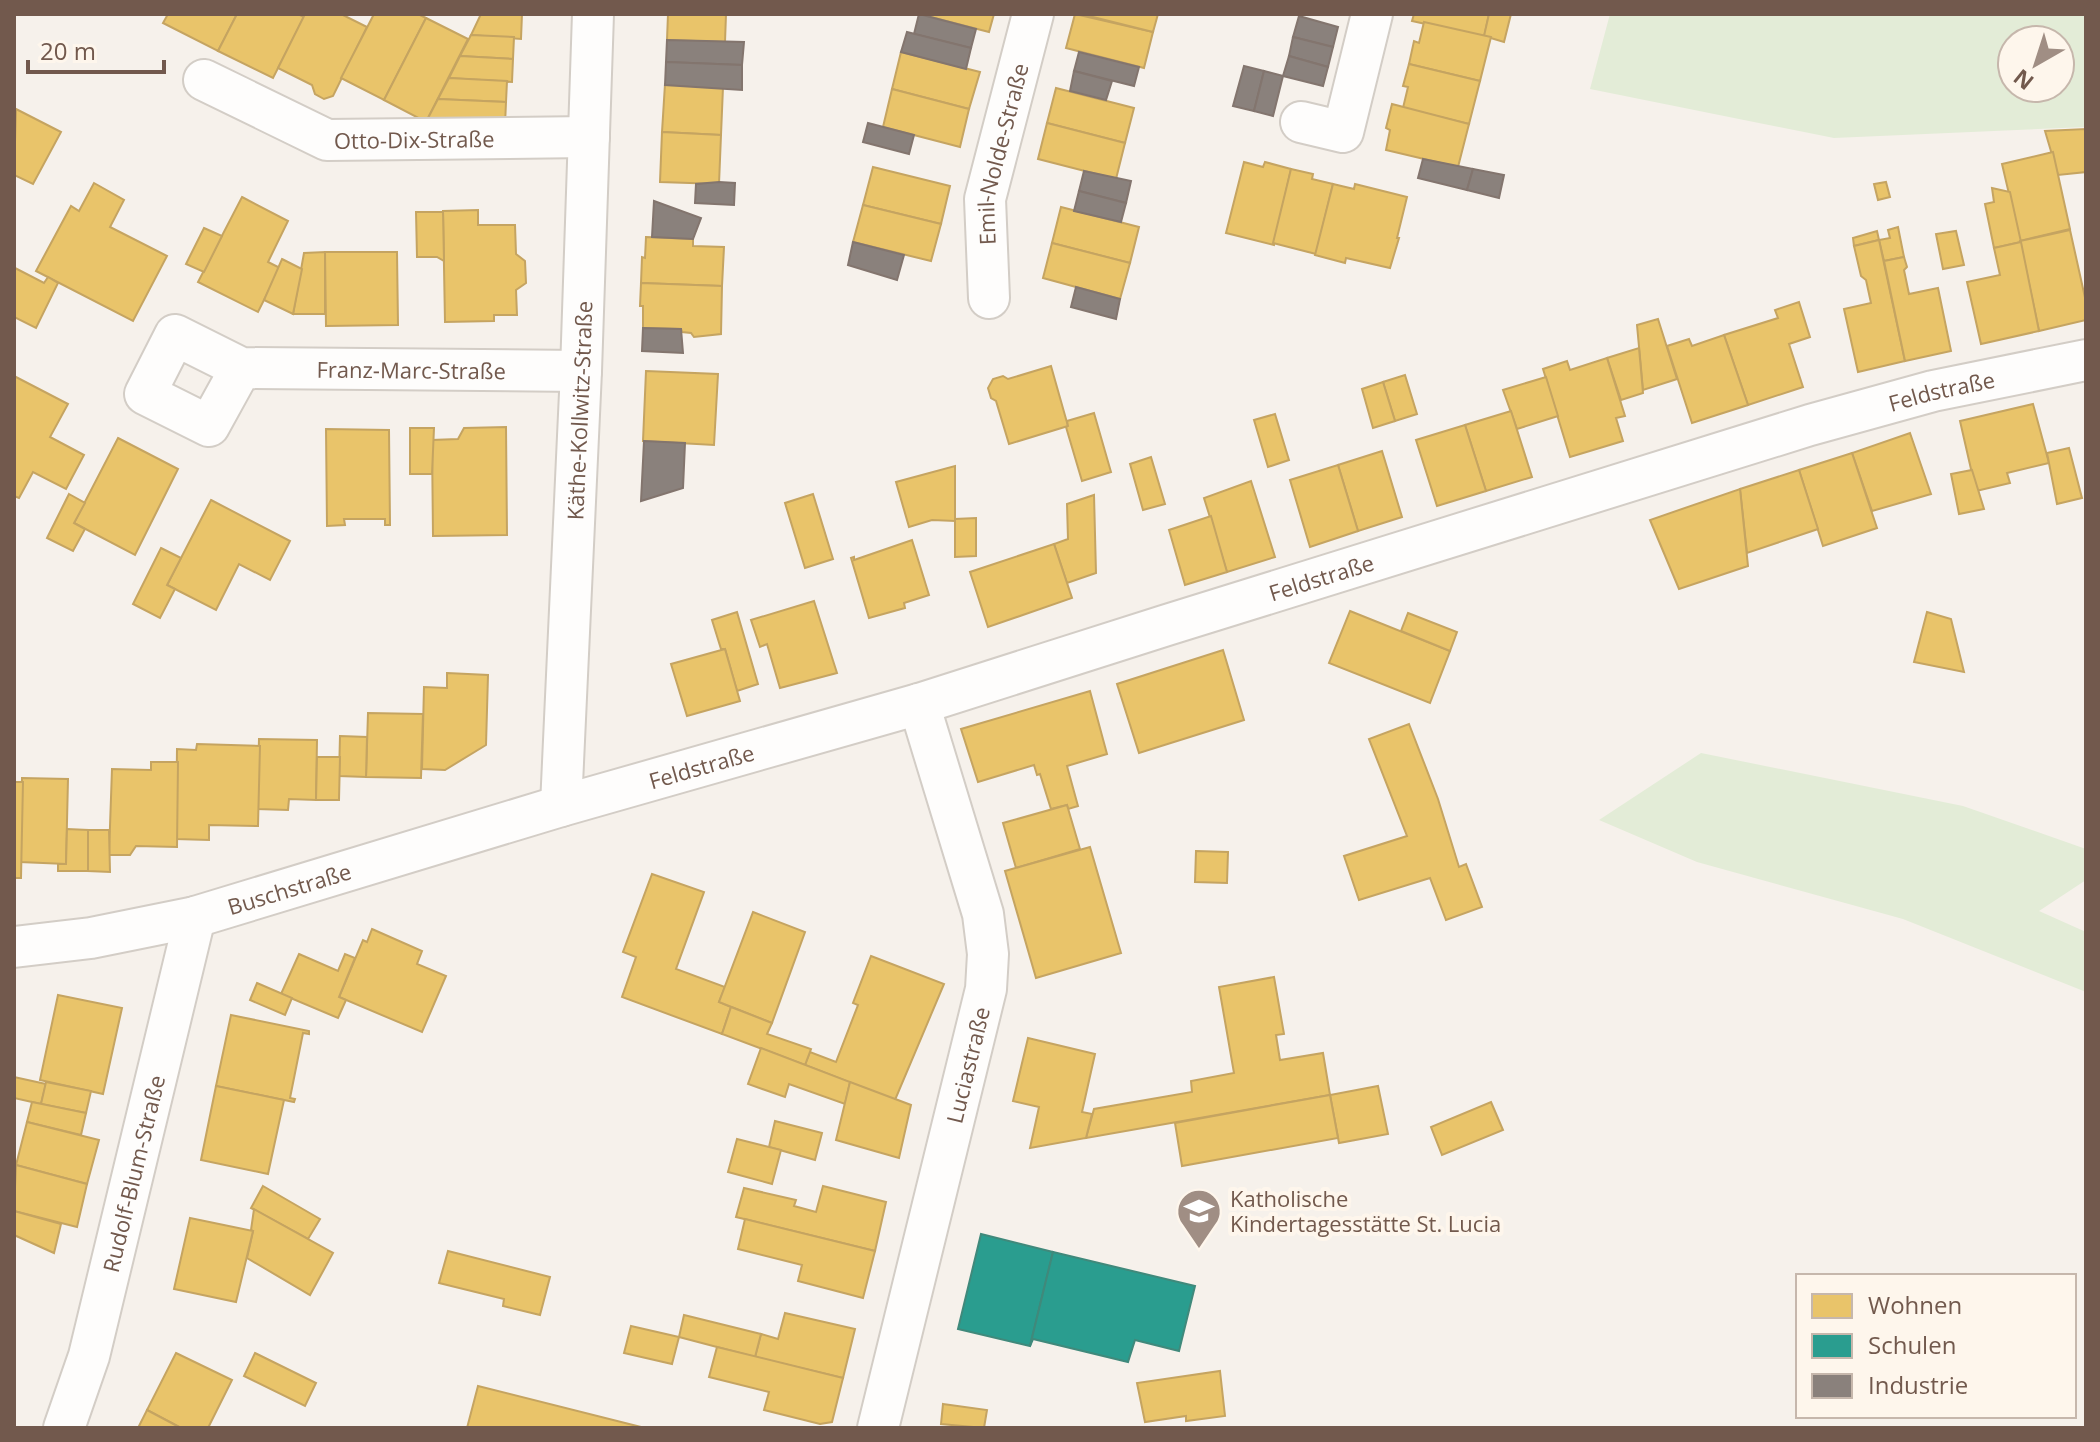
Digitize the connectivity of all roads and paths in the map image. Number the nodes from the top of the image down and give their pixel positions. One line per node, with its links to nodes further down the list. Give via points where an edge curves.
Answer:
1 (593, 14): 6 (street, Käthe-Kollwitz-Straße)
2 (1033, 14): 7 (street, Emil-Nolde-Straße, via 985,199)
3 (1372, 14): 5 (street, via 1343,132)
4 (204, 80): 6 (street, Otto-Dix-Straße, via 327,140)
5 (1301, 122)
6 (589, 137): 10 (street, Käthe-Kollwitz-Straße)
7 (989, 298)
8 (2086, 360): 11 (street, Feldstraße, via 1933,391 1810,425)
9 (241, 368): 10 (street, Franz-Marc-Straße)
10 (581, 371): 12 (street, Käthe-Kollwitz-Straße)
11 (919, 704): 12 (street, Feldstraße); 16 (street, Luciastraße, via 983,914 988,954 986,989)
12 (561, 806): 13 (street, Buschstraße)
13 (195, 917): 14 (street, Buschstraße); 15 (street, Rudolf-Blum-Straße, via 89,1356)
14 (14, 947)
15 (64, 1428)
16 (878, 1428)

